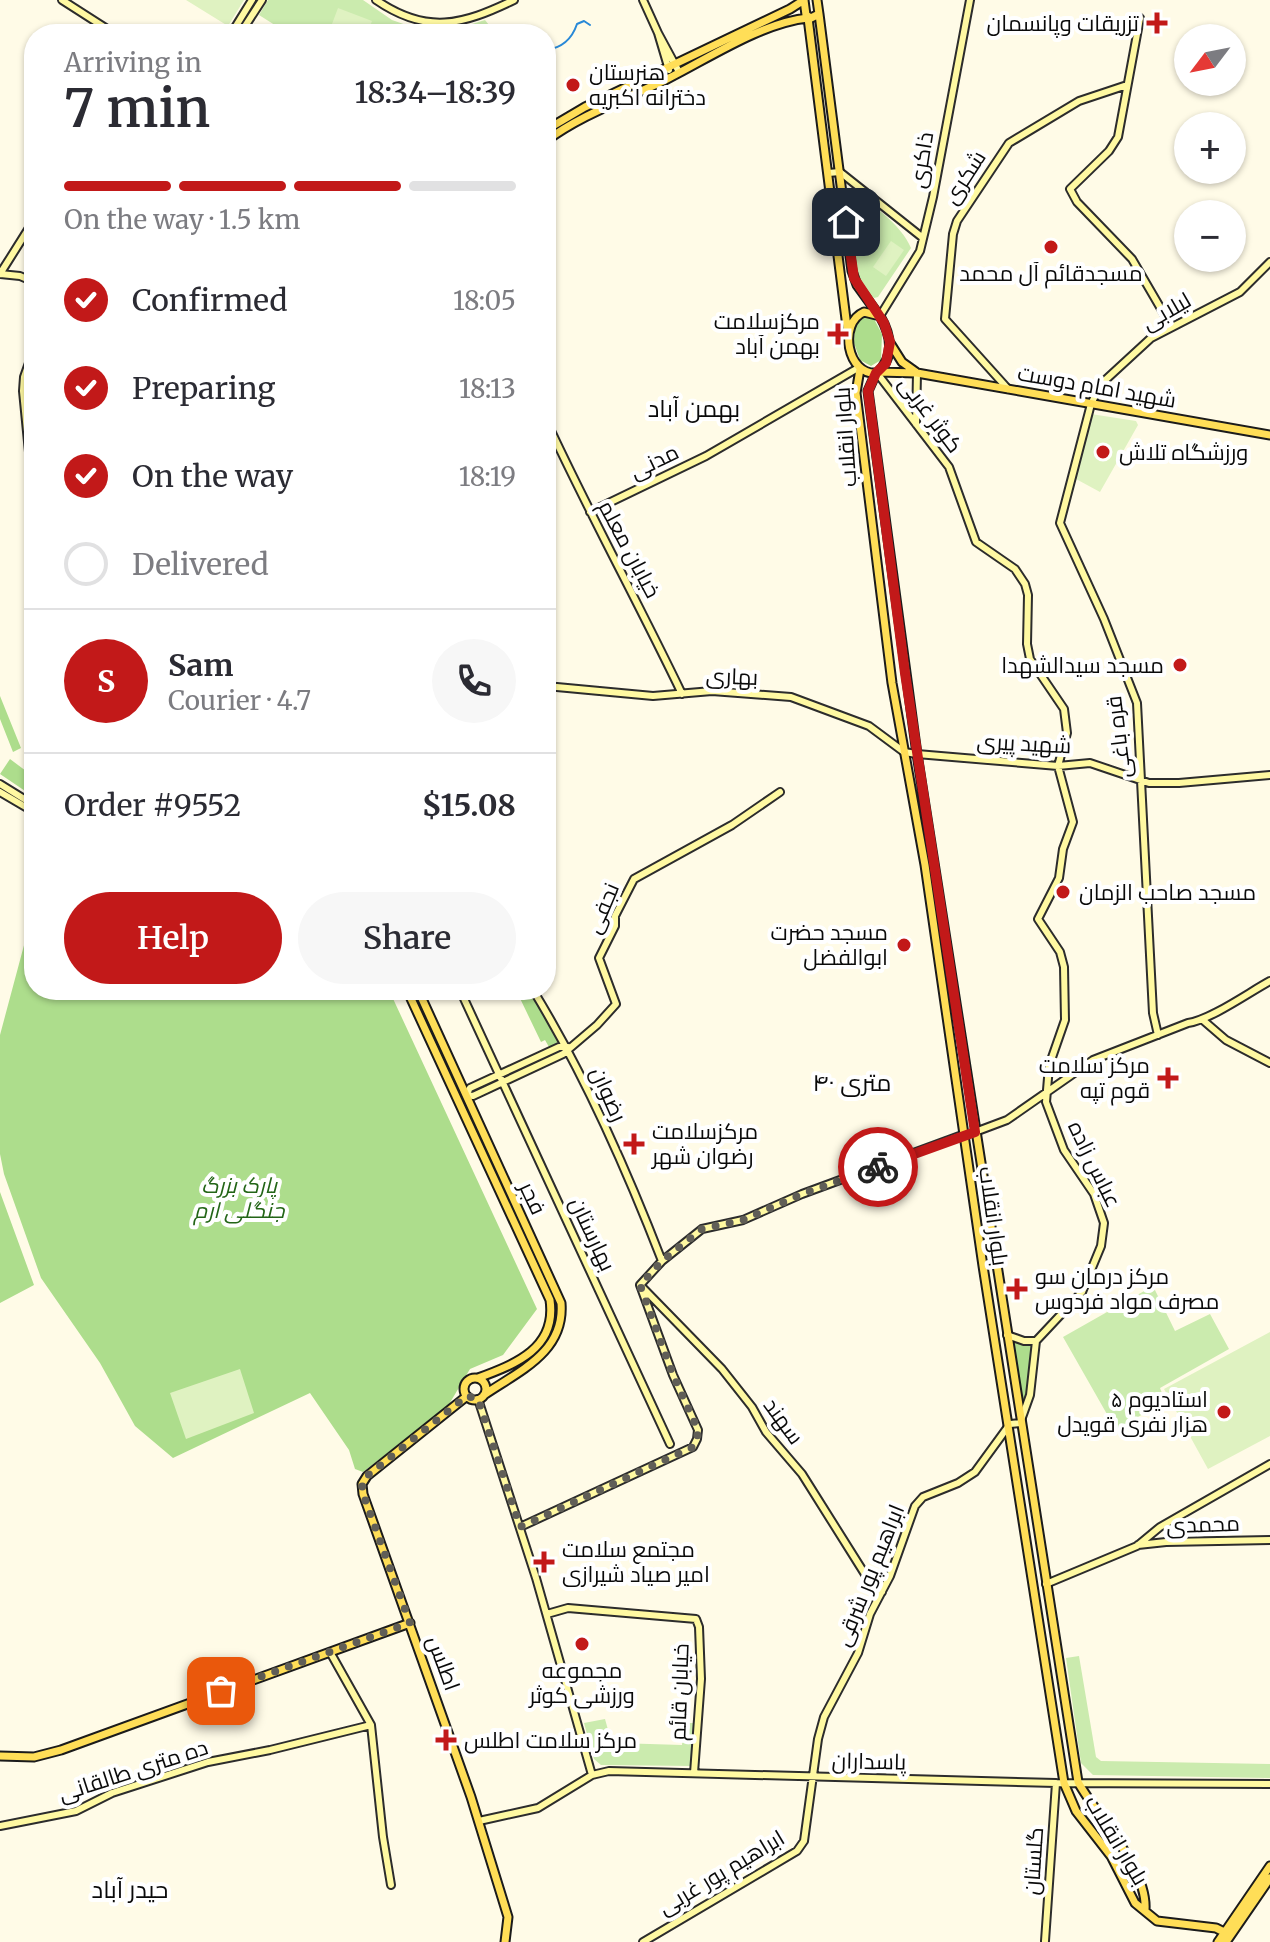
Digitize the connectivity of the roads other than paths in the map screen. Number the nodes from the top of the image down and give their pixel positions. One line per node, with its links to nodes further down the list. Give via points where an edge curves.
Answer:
1 (62, 0): 13 (street)
2 (252, 0): 14 (street)
3 (262, 0): 15 (street)
4 (376, 0): 5 (street, via 399,16 445,22 476,17)
5 (514, 0)
6 (643, 0): 19 (street)
7 (804, 0): 11 (main road); 16 (main road)
8 (817, 0): 10 (main road)
9 (970, 0): 26 (street, ذاکری)
10 (819, 14): 11 (main road); 17 (main road)
11 (808, 18): 16 (main road); 18 (main road)
12 (1140, 18): 20 (street)
13 (99, 24)
14 (237, 24)
15 (246, 24)
16 (753, 32): 19 (main road)
17 (824, 39): 18 (main road); 23 (main road)
18 (811, 40): 24 (main road)
19 (674, 68): 21 (main road); 22 (main road, via 671,77)
20 (1127, 85): 31 (street, via 1118,137 1070,189 1132,259); 38 (street, شکری, via 1079,101 1009,143 954,230 945,319)
21 (556, 124)
22 (556, 135)
23 (840, 172): 24 (street); 26 (street); 30 (main road, via 854,278)
24 (828, 173): 32 (main road)
25 (24, 236): 28 (street)
26 (923, 238): 30 (street, ذاکری)
27 (1270, 262): 31 (street, لیلابی, via 1240,292)
28 (0, 274): 29 (street)
29 (24, 278)
30 (879, 315): 32 (main road, via 859,314); 33 (main road)
31 (1171, 326): 40 (street, لیلابی, via 1124,360)
32 (848, 335): 34 (main road)
33 (890, 342): 35 (main road, via 886,363); 36 (main road, via 902,362)
34 (859, 369): 35 (main road); 44 (street, مدنی, via 706,456); 47 (main road, بلوار انقلاب, via 857,408)
35 (877, 373): 36 (main road, شهید امام دوست); 41 (street, کوثر غربی); 48 (main road, بلوار انقلاب, via 868,391)
36 (917, 373): 38 (main road, شهید امام دوست); 41 (street)
37 (24, 377): 39 (street)
38 (1008, 389): 40 (main road, شهید امام دوست)
39 (24, 401)
40 (1091, 404): 42 (main road, شهید امام دوست); 51 (street, قره باغی, via 1060,523 1137,703)
41 (916, 424): 49 (street, کوثر غربی, via 949,467 976,542 1015,569 1025,584 1030,659 1068,720)
42 (1270, 435)
43 (556, 442): 44 (street, خیابان معلم)
44 (590, 512): 46 (street, خیابان معلم)
45 (556, 687): 46 (street, بهاری)
46 (682, 694): 47 (street, بهاری, via 791,697 869,726)
47 (904, 752): 48 (street, شهید پیری); 73 (main road, بلوار انقلاب)
48 (917, 754): 49 (street, شهید پیری); 72 (main road, بلوار انقلاب)
49 (1058, 766): 51 (street, شهید پیری, via 1090,763); 69 (street, کوثر غربی, via 1073,822 1059,878 1038,919 1064,967 1065,1020 1049,1066)
50 (1270, 775): 51 (street, شهید پیری, via 1179,783)
51 (1141, 780): 63 (street, قره باغی)
52 (0, 784): 55 (street)
53 (0, 792): 56 (street)
54 (780, 792): 64 (street, نجفی, via 634,879 599,958 616,1004)
55 (24, 799)
56 (24, 806)
57 (1270, 981): 62 (street)
58 (412, 1000): 71 (main road, فجر)
59 (423, 1000): 70 (main road, فجر)
60 (465, 1000): 67 (street)
61 (539, 1000): 64 (street, رضوان)
62 (1204, 1021): 63 (street); 65 (street, via 1226,1040)
63 (1158, 1035): 69 (street, via 1093,1060)
64 (568, 1047): 66 (street); 78 (street, رضوان)
65 (1270, 1063)
66 (532, 1064): 67 (street); 68 (street)
67 (499, 1075): 68 (street, بهارستان); 70 (street)
68 (503, 1082): 70 (street); 87 (street, بهارستان)
69 (1047, 1090): 72 (street, via 1007,1120); 81 (street, عباس زاده, via 1046,1102 1064,1150 1094,1194 1104,1223 1101,1246 1082,1292)
70 (466, 1095): 71 (main road); 74 (main road, فجر)
71 (457, 1099): 75 (main road, فجر)
72 (975, 1132): 73 (main road); 76 (main road, بلوار انقلاب)
73 (965, 1134): 77 (main road, بلوار انقلاب); 78 (street, via 743,1220 702,1229)
74 (530, 1234): 75 (main road); 84 (main road, فجر, via 561,1303 562,1319 541,1357)
75 (521, 1238): 82 (main road, فجر, via 550,1300 549,1330 529,1353)
76 (991, 1238): 77 (main road, via 984,1232); 80 (main road, بلوار انقلاب)
77 (979, 1240): 86 (main road, بلوار انقلاب)
78 (662, 1261): 79 (street)
79 (640, 1285): 89 (street, via 698,1430 697,1439 693,1447); 94 (street, سهند, via 752,1407)
80 (1007, 1335): 81 (street); 85 (main road, بلوار انقلاب)
81 (1036, 1341): 85 (street, via 1030,1395)
82 (478, 1378): 83 (main road, via 465,1383); 84 (main road, via 485,1385)
83 (467, 1396): 84 (main road); 96 (main road, اطلس, via 362,1484)
84 (481, 1397): 89 (street)
85 (1020, 1423): 86 (street); 93 (main road, بلوار انقلاب)
86 (1010, 1424): 92 (main road, بلوار انقلاب); 94 (street, ابراهیم پور شرقی, via 975,1472 915,1506)
87 (670, 1444)
88 (1270, 1464): 91 (street, via 1160,1527)
89 (520, 1527): 95 (street)
90 (1270, 1540): 91 (street, محمدی)
91 (1137, 1546): 93 (street)
92 (1033, 1583): 93 (main road); 104 (main road, بلوار انقلاب)
93 (1046, 1584): 103 (main road, بلوار انقلاب)
94 (882, 1592): 102 (street, ابراهیم پور شرقی, via 824,1717)
95 (547, 1614): 100 (street, خیابان قائم, via 568,1608 696,1619 701,1679); 101 (street)
96 (410, 1623): 97 (main road); 106 (main road, اطلس)
97 (330, 1652): 98 (street); 99 (main road, via 61,1750 34,1757)
98 (371, 1725): 107 (street, ده متری طالقانی, via 208,1762 112,1793 76,1811); 110 (street)
99 (0, 1756)
100 (694, 1773): 101 (street, پاسداران); 102 (street, پاسداران)
101 (592, 1775): 106 (street, پاسداران, via 538,1808)
102 (812, 1777): 104 (street, پاسداران); 115 (street, ابراهیم پور غربی, via 804,1841 797,1851)
103 (1078, 1782): 104 (street, پاسداران); 105 (street, پاسداران); 111 (main road, بلوار انقلاب, via 1125,1853 1146,1896)
104 (1060, 1783): 111 (main road, بلوار انقلاب, via 1111,1856 1135,1903); 113 (street, گلستان)
105 (1270, 1784)
106 (479, 1821): 114 (main road, اطلس, via 508,1917)
107 (0, 1826)
108 (1270, 1866): 112 (main road)
109 (1270, 1878): 117 (main road)
110 (391, 1885)
111 (1145, 1910): 112 (main road, via 1157,1921)
112 (1224, 1932): 116 (main road)
113 (1045, 1941)
114 (505, 1942)
115 (643, 1942)
116 (1218, 1942)
117 (1226, 1942)

